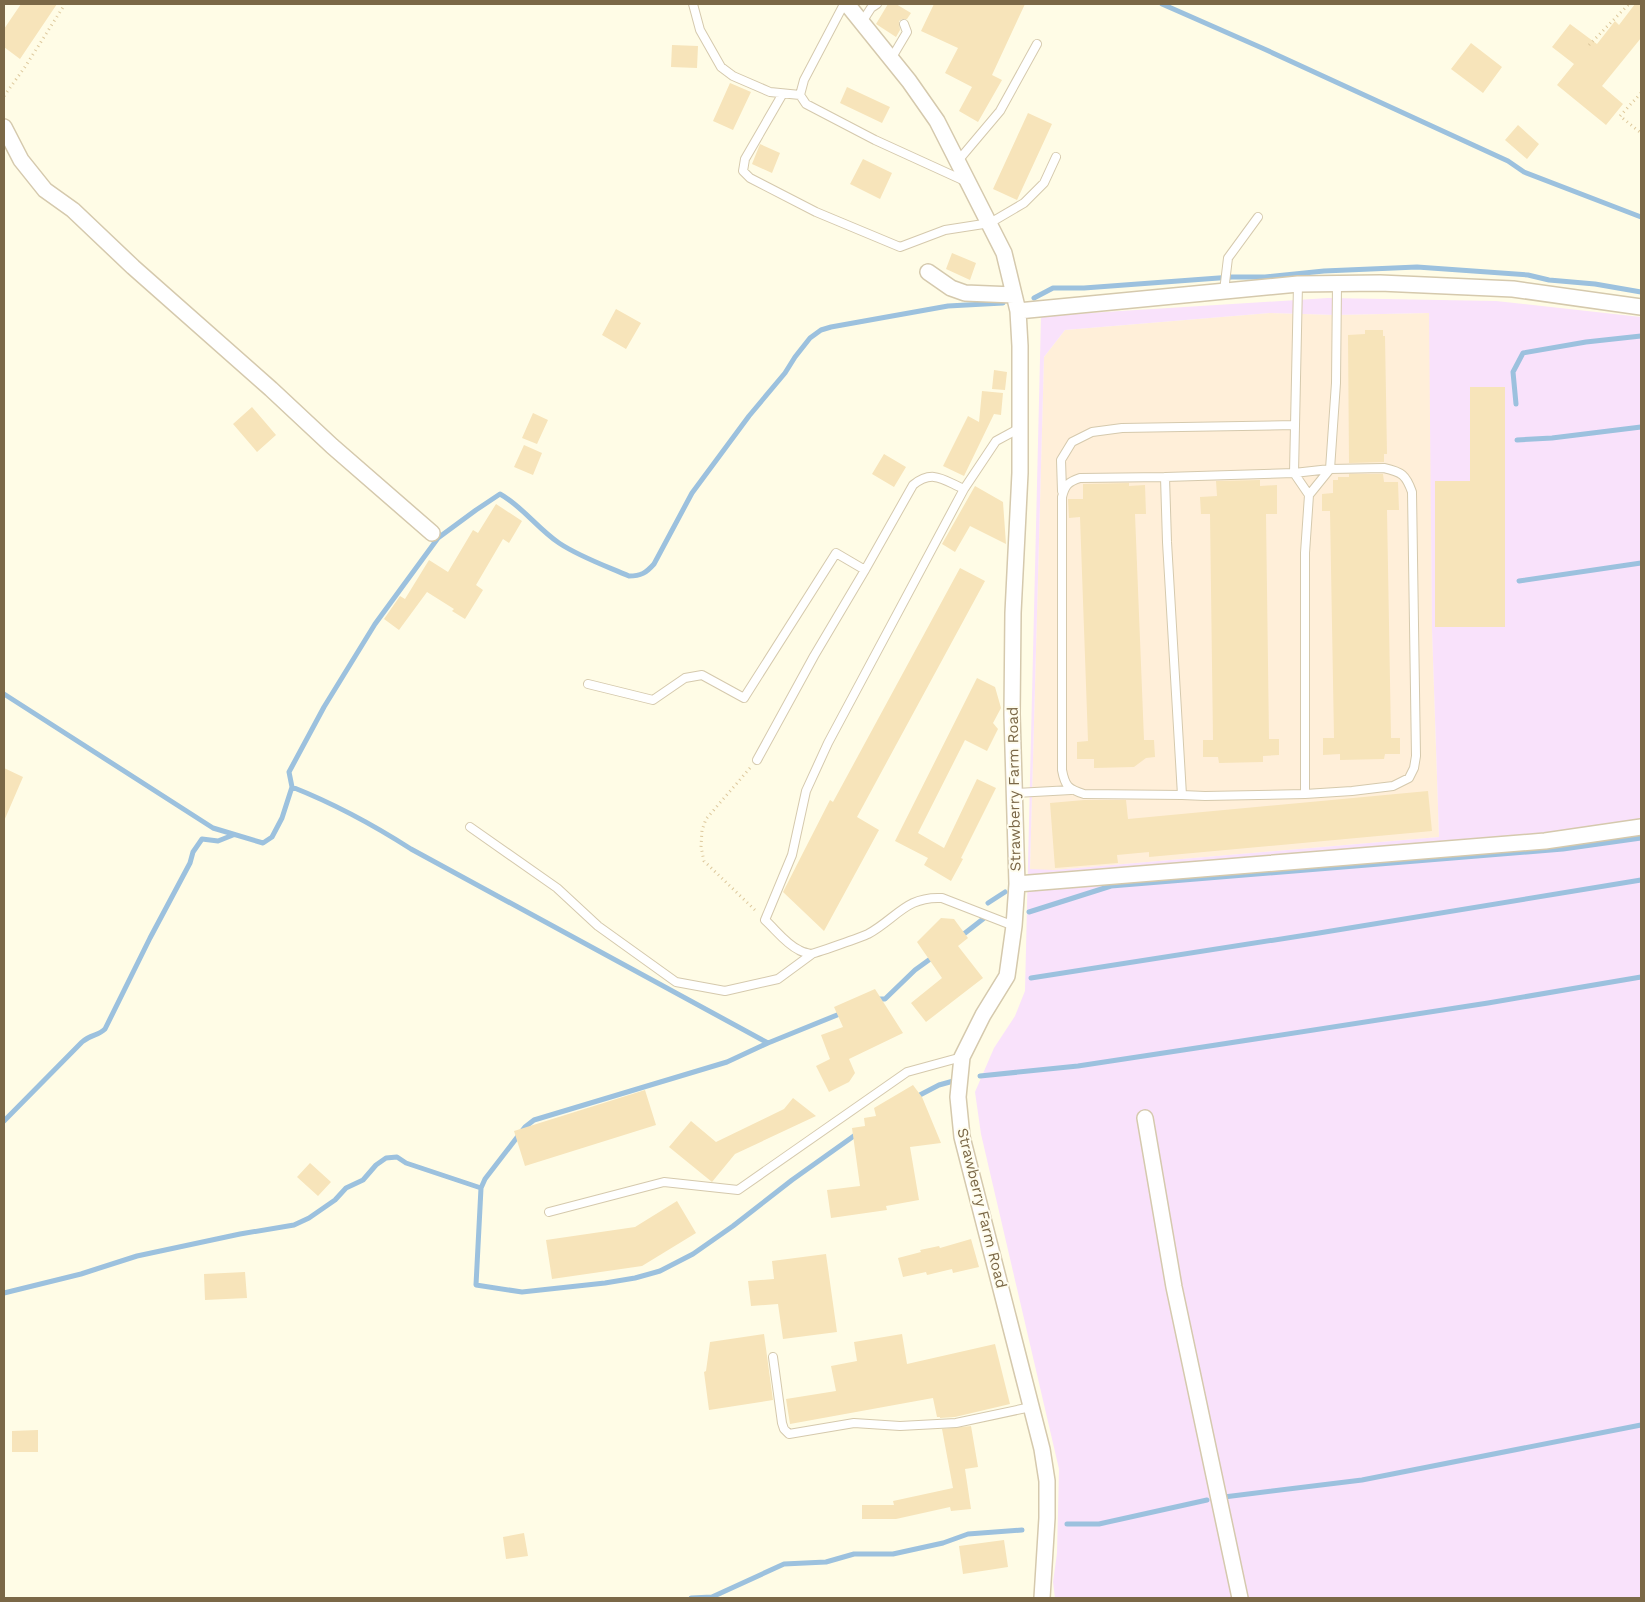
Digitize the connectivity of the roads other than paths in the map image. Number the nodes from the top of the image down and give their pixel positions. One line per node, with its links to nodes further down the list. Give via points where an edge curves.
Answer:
1 (694, 4): 8 (lane, via 700,30 721,67 740,79)
2 (846, 4): 4 (street, Strawberry Farm Road); 9 (lane, via 804,80)
3 (880, 5): 4 (lane, via 871,8)
4 (862, 22): 7 (street, Strawberry Farm Road)
5 (904, 24): 7 (lane, via 906,32)
6 (1037, 44): 12 (lane, via 1000,112)
7 (891, 59): 12 (street, Strawberry Farm Road, via 937,121)
8 (782, 95): 9 (lane); 15 (lane, via 745,159 743,171 750,178 816,212 900,247 945,230)
9 (800, 95): 13 (lane, via 806,104)
10 (4, 126): 31 (street, via 21,160 45,190 72,210)
11 (1056, 157): 15 (lane, via 1044,183 1024,203)
12 (957, 162): 13 (street, Strawberry Farm Road)
13 (968, 183): 15 (street, Strawberry Farm Road)
14 (1258, 217): 19 (lane, via 1228,258)
15 (990, 223): 20 (street, Strawberry Farm Road, via 1004,253)
16 (928, 272): 20 (street, via 951,288 965,293)
17 (1298, 284): 18 (street); 19 (street); 23 (lane)
18 (1337, 284): 21 (street, via 1512,289); 25 (lane, via 1336,383)
19 (1225, 287): 22 (street)
20 (1014, 295): 22 (street, Strawberry Farm Road)
21 (1641, 307)
22 (1018, 311): 24 (street, Strawberry Farm Road)
23 (1295, 425): 26 (lane); 30 (lane, via 1122,428 1092,432 1072,442 1061,460)
24 (1020, 428): 28 (lane, via 996,441); 36 (street, Strawberry Farm Road, via 1013,612)
25 (1330, 470): 26 (lane); 29 (lane); 38 (lane, via 1384,468 1399,472 1408,480 1412,492 1416,756 1409,778 1393,786)
26 (1294, 473): 27 (lane); 29 (lane)
27 (1165, 477): 30 (lane, via 1080,478 1065,486); 37 (lane)
28 (964, 490): 32 (lane, via 928,476 913,485); 43 (lane, via 828,743 806,791 792,856 765,920 790,945)
29 (1309, 496): 38 (lane, via 1305,553)
30 (1062, 497): 35 (lane, via 1062,770 1064,781)
31 (432, 533)
32 (865, 570): 33 (lane, via 836,553 744,698 702,675 685,678 653,700); 34 (lane)
33 (588, 684)
34 (757, 760)
35 (1071, 790): 36 (lane); 37 (lane, via 1084,794)
36 (1014, 793): 41 (street, Strawberry Farm Road)
37 (1182, 794): 38 (lane)
38 (1305, 794)
39 (470, 827): 43 (lane, via 557,888 598,926 676,982 725,991 778,979)
40 (1641, 827): 41 (street, via 1545,841)
41 (1016, 884): 42 (street, Strawberry Farm Road)
42 (1014, 926): 43 (lane, via 942,898 931,897 900,910 868,934); 44 (street, Strawberry Farm Road, via 1007,976)
43 (812, 954)
44 (962, 1057): 46 (lane, via 907,1072 738,1190 664,1182); 48 (street, Strawberry Farm Road, via 958,1097 962,1137)
45 (1145, 1118): 50 (street, via 1174,1287)
46 (549, 1212)
47 (773, 1357): 48 (lane, via 782,1423 789,1434 854,1423 900,1426 956,1423)
48 (1032, 1407): 49 (street, Strawberry Farm Road, via 1047,1481)
49 (1042, 1598)
50 (1240, 1598)

